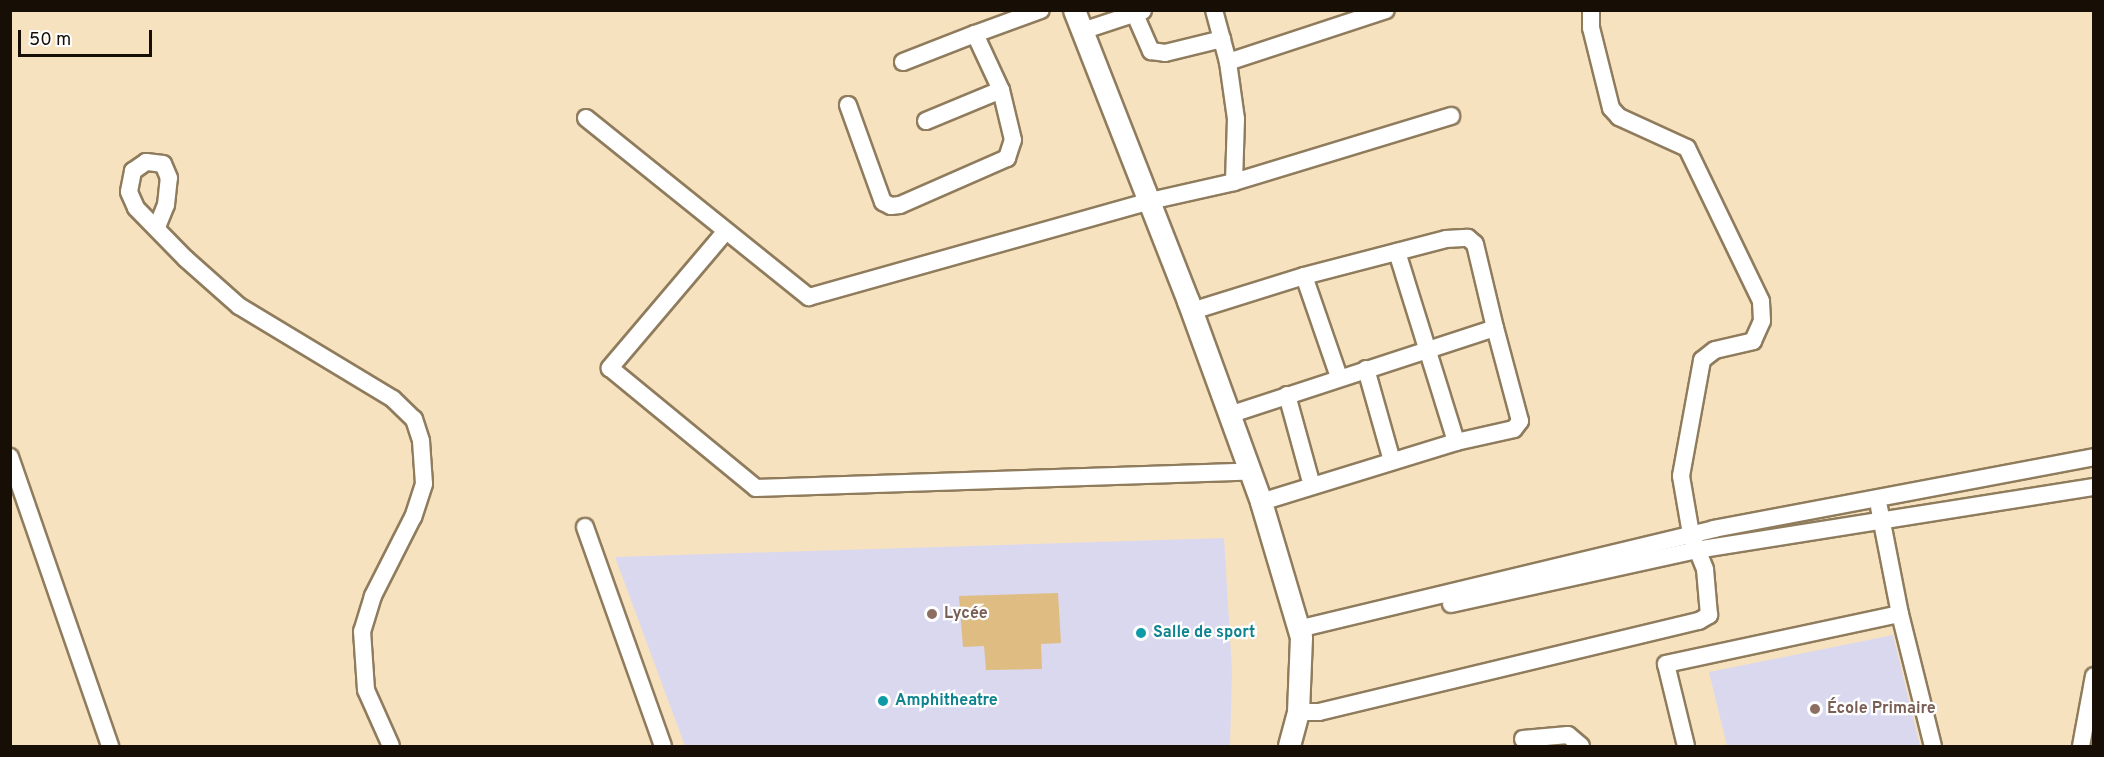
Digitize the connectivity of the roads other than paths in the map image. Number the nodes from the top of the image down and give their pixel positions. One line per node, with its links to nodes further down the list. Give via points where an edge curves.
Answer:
1 (1041, 10): 8 (street)
2 (1074, 10): 7 (main road)
3 (1214, 10): 9 (street)
4 (1386, 10): 11 (street)
5 (1591, 10): 41 (street, via 1591,28 1611,108 1619,117 1687,148 1761,301 1762,321 1753,341 1715,350 1702,360 1682,477)
6 (1137, 12): 7 (street); 9 (street, via 1151,51 1165,53)
7 (1082, 31): 18 (main road)
8 (975, 34): 10 (street); 12 (street)
9 (1222, 39): 11 (street)
10 (903, 62)
11 (1228, 62): 17 (street, via 1236,119)
12 (1001, 90): 13 (street, via 1013,140 1007,158 900,205 883,202); 16 (street)
13 (848, 105)
14 (1452, 116): 17 (street)
15 (586, 118): 20 (street)
16 (926, 121)
17 (1234, 182): 18 (street)
18 (1150, 201): 20 (street, via 809,297); 23 (main road)
19 (157, 227): 48 (street, via 239,306 393,399 414,419 421,441 424,484 413,517 373,596 362,631 366,690)
20 (726, 231): 34 (street, via 610,368 756,488)
21 (1396, 252): 22 (street); 24 (street, via 1457,238 1475,243); 25 (street)
22 (1304, 276): 23 (street); 27 (street)
23 (1192, 312): 29 (main road)
24 (1495, 328): 25 (street); 30 (street, via 1519,426)
25 (1428, 350): 26 (street); 30 (street)
26 (1366, 369): 27 (street); 33 (street)
27 (1339, 377): 28 (street)
28 (1287, 395): 29 (street); 35 (street)
29 (1230, 415): 34 (main road)
30 (1456, 441): 33 (street)
31 (10, 457): 47 (street)
32 (2094, 457): 37 (street)
33 (1392, 461): 35 (street)
34 (1250, 472): 38 (main road)
35 (1312, 486): 38 (street)
36 (2094, 487): 39 (street)
37 (1877, 496): 39 (street); 41 (street, via 1714,529)
38 (1261, 502): 43 (main road)
39 (1881, 519): 41 (street); 42 (street)
40 (585, 527): 49 (street)
41 (1694, 542): 43 (street); 45 (street, via 1710,600 1709,615 1699,621 1319,712)
42 (1900, 614): 52 (street, via 1666,664); 53 (street)
43 (1299, 633): 45 (main road)
44 (2094, 676): 54 (street)
45 (1298, 712): 50 (main road)
46 (1523, 739): 51 (street, via 1568,735)
47 (110, 747)
48 (391, 747)
49 (663, 747)
50 (1289, 747)
51 (1581, 747)
52 (1686, 747)
53 (1933, 747)
54 (2081, 747)

